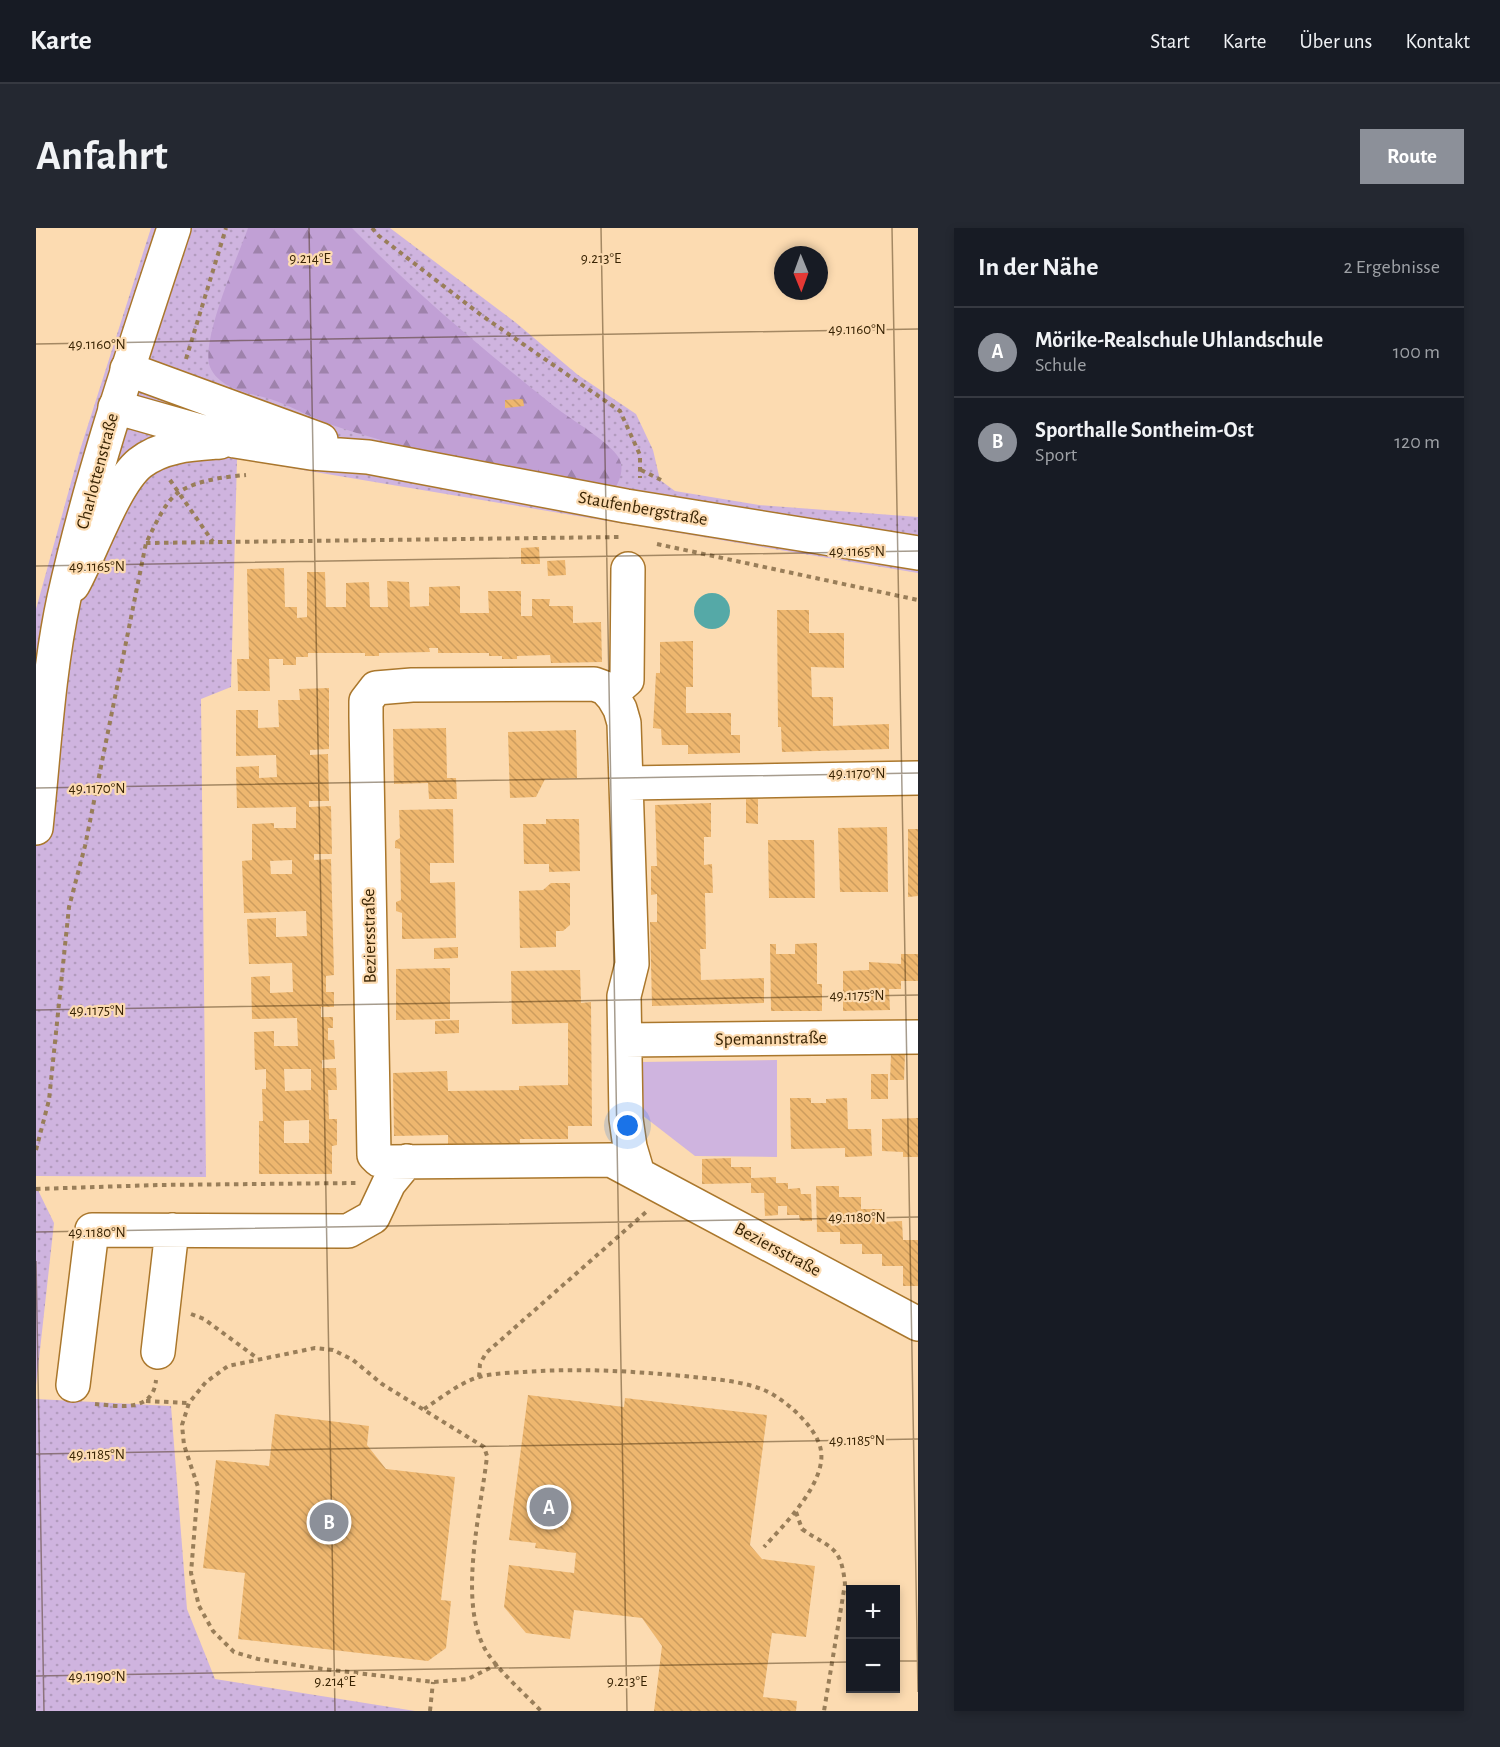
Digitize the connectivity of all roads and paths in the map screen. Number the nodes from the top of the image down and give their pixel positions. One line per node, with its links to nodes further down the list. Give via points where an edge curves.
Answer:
1 (174, 228): 5 (street, Charlottenstraße)
2 (226, 228): 4 (path)
3 (372, 228): 11 (path, via 481,315 620,411 640,455)
4 (183, 367)
5 (127, 369): 6 (street, Charlottenstraße); 8 (street, Staufenbergstraße)
6 (115, 407): 7 (street, Staufenbergstraße); 16 (street, Charlottenstraße)
7 (235, 441): 8 (street, Staufenbergstraße); 16 (street, Staufenbergstraße, via 185,444 139,464 111,505 88,560)
8 (368, 457): 11 (street, Staufenbergstraße)
9 (251, 474): 10 (path, via 219,477)
10 (178, 493): 12 (path); 14 (path)
11 (632, 538): 12 (path); 15 (street, Staufenbergstraße); 18 (street, via 627,680)
12 (213, 542): 14 (path)
13 (651, 542): 17 (path)
14 (147, 543): 24 (path, via 69,907 49,1100)
15 (918, 553)
16 (64, 600): 21 (street, Charlottenstraße)
17 (918, 600)
18 (610, 694): 20 (street, via 624,723); 25 (street, Beziersstraße, via 594,684 573,683 412,685 376,688 366,701 372,1150 379,1160)
19 (918, 778): 20 (street)
20 (628, 783): 23 (street, via 632,964 624,996)
21 (36, 828)
22 (918, 1036): 23 (street, Spemannstraße)
23 (625, 1040): 26 (street, via 626,1119)
24 (36, 1150)
25 (398, 1172): 26 (street, Beziersstraße, via 604,1160 622,1164); 27 (path); 29 (street, via 373,1217 348,1231)
26 (638, 1174): 31 (street, Beziersstraße)
27 (36, 1189)
28 (653, 1205): 34 (path, via 486,1353)
29 (172, 1230): 30 (street); 35 (street, via 92,1230)
30 (163, 1309): 32 (street); 33 (path, via 204,1319)
31 (918, 1324)
32 (158, 1352): 36 (path, via 155,1391)
33 (258, 1359): 37 (path, via 228,1366 206,1382); 38 (path, via 315,1348 333,1350)
34 (479, 1377): 38 (path); 39 (path, via 589,1368 742,1383 766,1391 795,1410 818,1440 822,1452 812,1486)
35 (73, 1385): 36 (path, via 77,1403 133,1407)
36 (146, 1401): 37 (path)
37 (189, 1403): 42 (path, via 182,1425 184,1445 198,1487 191,1573 199,1606 213,1631 234,1652 258,1659)
38 (424, 1409): 41 (path, via 484,1447 488,1456 472,1603 475,1629)
39 (796, 1511): 40 (path); 45 (path, via 802,1528 829,1544 839,1554 843,1567 845,1584)
40 (764, 1547)
41 (498, 1664): 42 (path, via 468,1679); 44 (path)
42 (433, 1682): 43 (path)
43 (430, 1711)
44 (541, 1711)
45 (824, 1711)

